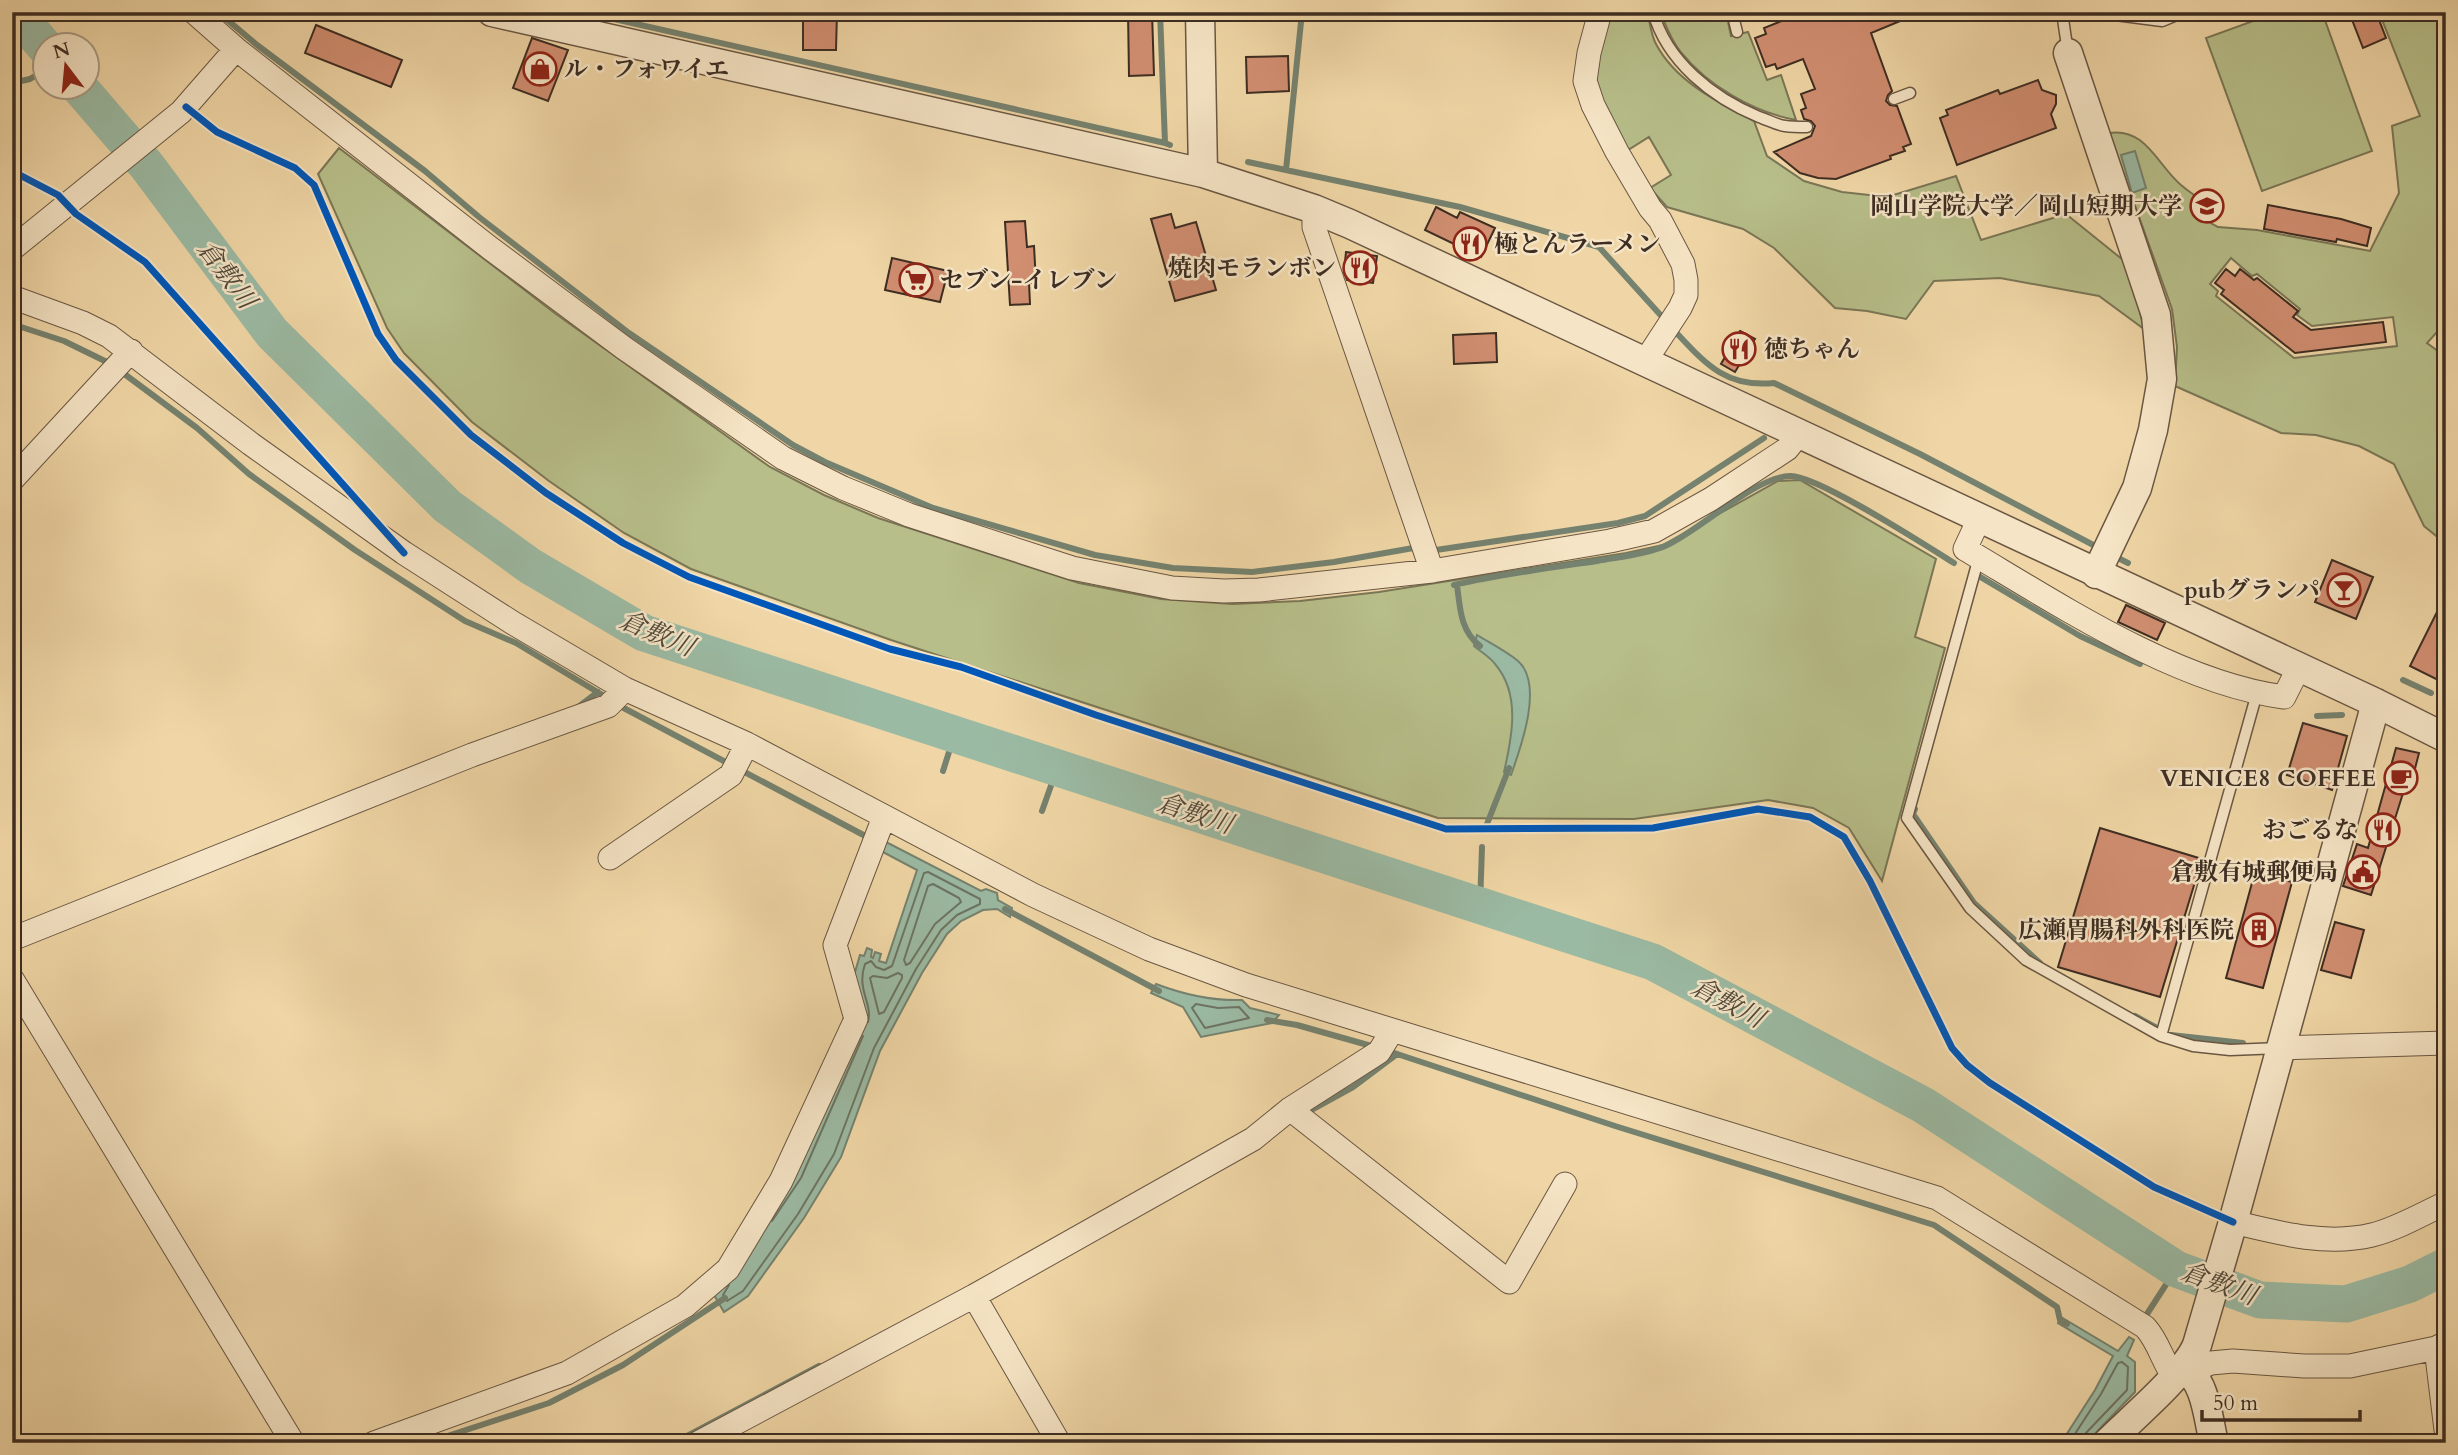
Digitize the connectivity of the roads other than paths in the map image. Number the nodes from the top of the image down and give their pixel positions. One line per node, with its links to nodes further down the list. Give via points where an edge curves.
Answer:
1 (194, 12): 12 (street)
2 (492, 12): 18 (street)
3 (1200, 12): 18 (street)
4 (1590, 12): 13 (lane)
5 (1601, 12): 13 (street)
6 (1653, 12): 17 (lane, via 1658,31 1677,60 1713,91 1783,126)
7 (1732, 12): 11 (lane)
8 (2062, 12): 14 (lane)
9 (2092, 12): 10 (lane, via 2162,21)
10 (2184, 12)
11 (1737, 32)
12 (236, 49): 20 (street, via 181,112); 29 (street, via 624,348 783,458 843,488 909,516 1072,568 1172,588 1259,590)
13 (1589, 53): 22 (street, via 1585,81 1593,104 1660,219 1683,264 1686,280 1686,295)
14 (2068, 53): 28 (street, via 2157,315 2162,379 2137,488)
15 (1910, 93): 16 (lane)
16 (1894, 99)
17 (1807, 127)
18 (1203, 173): 19 (street)
19 (1314, 209): 22 (street); 29 (street, via 1314,226)
20 (12, 249)
21 (12, 297): 23 (street, via 108,336)
22 (1646, 360): 24 (street)
23 (121, 362): 25 (street); 32 (street, via 251,444)
24 (1800, 433): 26 (street); 29 (street, via 1787,449 1755,471 1654,531 1610,541)
25 (12, 480)
26 (1980, 517): 27 (street, via 1965,549); 28 (street)
27 (1979, 557): 31 (street, via 2113,635 2180,667); 40 (lane, via 1907,818 1970,908 2026,960)
28 (2103, 557): 30 (street)
29 (1429, 558)
30 (2299, 667): 31 (street, via 2284,697); 33 (street)
31 (2257, 693): 40 (lane)
32 (617, 697): 35 (street); 38 (street)
33 (2376, 703): 34 (street); 43 (street)
34 (2446, 738)
35 (739, 760): 36 (street); 37 (street)
36 (878, 834): 41 (street, via 1033,895 1149,949); 53 (street, via 835,945 856,1019 781,1181 728,1269 685,1306 568,1373)
37 (611, 858)
38 (12, 939)
39 (12, 979): 52 (street)
40 (2161, 1037): 43 (lane, via 2230,1050)
41 (1385, 1042): 44 (street); 50 (street, via 1937,1198 2145,1327 2158,1343 2167,1367)
42 (2446, 1043): 43 (street)
43 (2280, 1048): 47 (street)
44 (1290, 1109): 45 (street, via 1509,1282); 48 (street, via 1253,1139)
45 (1565, 1184)
46 (2446, 1203): 47 (street, via 2372,1235 2336,1239)
47 (2231, 1227): 50 (street)
48 (974, 1296): 54 (street); 55 (street)
49 (2441, 1346): 50 (street, via 2350,1366 2233,1361); 51 (street)
50 (2187, 1365): 56 (street); 57 (street, via 2202,1393)
51 (2446, 1430)
52 (293, 1443)
53 (374, 1443)
54 (698, 1443)
55 (1059, 1443)
56 (2107, 1443)
57 (2214, 1443)

